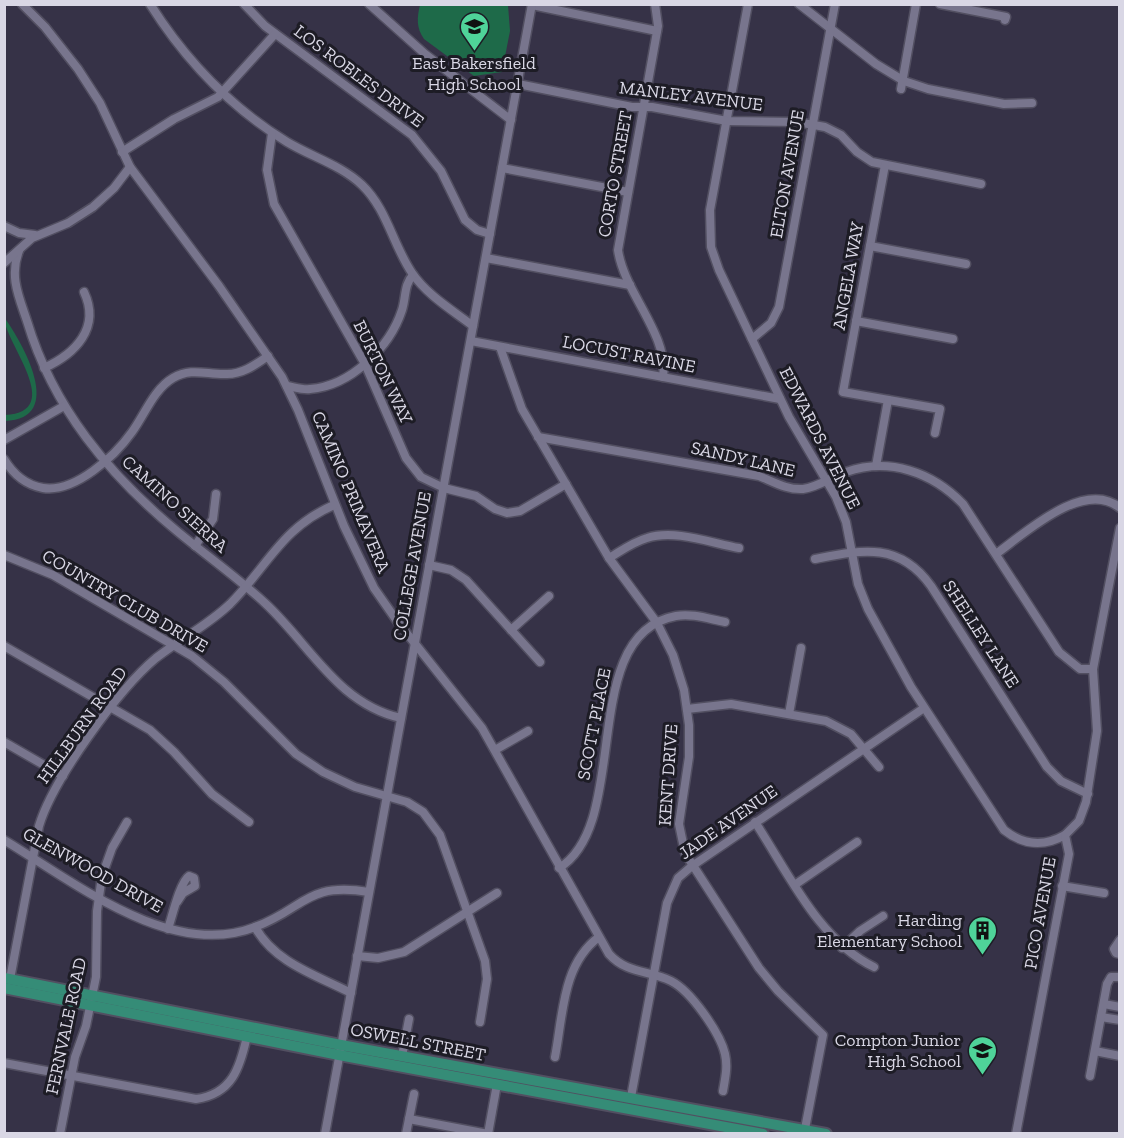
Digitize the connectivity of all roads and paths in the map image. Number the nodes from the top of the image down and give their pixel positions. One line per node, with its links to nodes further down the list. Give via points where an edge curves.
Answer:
1 (22, 4): 25 (street, CAMINO PRIMAVERA, via 57,40 78,69 100,103)
2 (150, 4): 18 (street, via 185,55)
3 (244, 4): 15 (street, LOS ROBLES DRIVE)
4 (369, 4): 21 (street, via 416,47)
5 (655, 4): 14 (street, CORTO STREET)
6 (748, 4): 22 (street, EDWARDS AVENUE)
7 (799, 4): 13 (street)
8 (835, 4): 13 (street, ELTON AVENUE)
9 (916, 4): 17 (street)
10 (940, 4): 12 (street, via 1006,17)
11 (532, 5): 14 (street); 16 (street, COLLEGE AVENUE)
12 (1005, 20)
13 (830, 28): 17 (street); 23 (street, ELTON AVENUE)
14 (657, 31): 20 (street, CORTO STREET)
15 (275, 34): 18 (street); 33 (street, LOS ROBLES DRIVE, via 412,135 441,171 465,220)
16 (518, 84): 20 (street, MANLEY AVENUE); 21 (street, COLLEGE AVENUE)
17 (903, 85): 19 (street, via 1004,104)
18 (221, 93): 24 (street); 25 (street)
19 (1032, 103)
20 (643, 107): 22 (street, MANLEY AVENUE); 30 (street, CORTO STREET)
21 (511, 120): 28 (street, COLLEGE AVENUE)
22 (727, 121): 23 (street, MANLEY AVENUE); 44 (street, EDWARDS AVENUE, via 710,210 710,232 719,270)
23 (813, 124): 26 (street, MANLEY AVENUE, via 834,130 865,158); 44 (street, ELTON AVENUE, via 779,307 771,323)
24 (272, 133): 39 (street, via 340,168 365,188 380,208); 49 (street, BURTON WAY, via 267,170 273,204)
25 (122, 152): 27 (street, CAMINO PRIMAVERA)
26 (885, 165): 29 (street, MANLEY AVENUE); 34 (street, ANGELA WAY)
27 (130, 167): 32 (street, via 93,207 68,223); 48 (street, CAMINO PRIMAVERA)
28 (502, 168): 30 (street); 33 (street, COLLEGE AVENUE)
29 (981, 184)
30 (628, 192): 40 (street, CORTO STREET, via 618,250)
31 (4, 226): 32 (street, via 20,233)
32 (38, 234): 35 (street)
33 (490, 234): 36 (street, COLLEGE AVENUE)
34 (870, 246): 38 (street); 42 (street, ANGELA WAY)
35 (19, 251): 37 (street); 50 (street, CAMINO SIERRA, via 15,283)
36 (486, 258): 40 (street); 43 (street, COLLEGE AVENUE)
37 (4, 263)
38 (966, 264)
39 (413, 275): 43 (street, via 435,298); 49 (street, via 392,332)
40 (630, 285): 51 (street, CORTO STREET, via 660,349)
41 (84, 292): 50 (street, via 90,315 83,338 65,358)
42 (856, 321): 45 (street); 54 (street, ANGELA WAY, via 843,392)
43 (473, 326): 46 (street, COLLEGE AVENUE)
44 (752, 339): 53 (street, EDWARDS AVENUE)
45 (952, 339)
46 (471, 341): 47 (street, LOCUST RAVINE); 64 (street, COLLEGE AVENUE)
47 (500, 346): 51 (street, LOCUST RAVINE); 57 (street, KENT DRIVE, via 518,400)
48 (268, 356): 52 (street, CAMINO PRIMAVERA); 60 (street, via 235,373 195,371 171,379 158,391 125,441)
49 (364, 364): 52 (street, via 320,387); 64 (street, BURTON WAY, via 406,458 421,477)
50 (44, 368): 55 (street, CAMINO SIERRA)
51 (663, 377): 53 (street, LOCUST RAVINE)
52 (287, 386): 66 (street, CAMINO PRIMAVERA)
53 (780, 399): 62 (street, EDWARDS AVENUE)
54 (888, 400): 56 (street, via 940,409); 61 (street)
55 (64, 406): 58 (street); 60 (street, CAMINO SIERRA)
56 (935, 433)
57 (538, 437): 62 (street, SANDY LANE, via 759,476 795,489); 63 (street, KENT DRIVE)
58 (4, 440)
59 (4, 459): 60 (street, via 23,480 48,489 72,484)
60 (103, 461): 69 (street, CAMINO SIERRA, via 144,503)
61 (876, 466): 62 (street, SANDY LANE); 72 (street, SANDY LANE, via 913,471 944,486 963,504)
62 (827, 481): 71 (street, EDWARDS AVENUE, via 842,509)
63 (566, 484): 64 (street, BURTON WAY, via 520,511 507,513 476,496); 74 (street, KENT DRIVE)
64 (444, 488): 76 (street, COLLEGE AVENUE)
65 (216, 494): 69 (street, via 213,519)
66 (334, 504): 77 (street, HILLBURN ROAD, via 290,532); 82 (street, CAMINO PRIMAVERA, via 374,588)
67 (1119, 508): 72 (street, via 1106,502 1067,504)
68 (1119, 528): 87 (street, PICO AVENUE)
69 (195, 546): 77 (street, CAMINO SIERRA)
70 (739, 548): 74 (street, via 657,536)
71 (852, 552): 75 (street, SHELLEY LANE); 89 (street, EDWARDS AVENUE, via 868,609); 99 (street, SHELLEY LANE, via 884,552 919,571 1047,767 1061,781)
72 (996, 554): 87 (street, SANDY LANE, via 1059,652 1080,669)
73 (4, 555): 83 (street, COUNTRY CLUB DRIVE, via 53,575)
74 (609, 558): 80 (street, KENT DRIVE)
75 (815, 559)
76 (429, 565): 81 (street, via 451,570 466,580); 82 (street, COLLEGE AVENUE)
77 (246, 586): 83 (street, HILLBURN ROAD, via 210,622); 92 (street, CAMINO SIERRA, via 280,617 348,694 370,708)
78 (549, 596): 81 (street)
79 (725, 622): 80 (street, SCOTT PLACE, via 682,615)
80 (657, 623): 90 (street, KENT DRIVE, via 673,655); 109 (street, SCOTT PLACE, via 639,638 622,664 591,827 577,853)
81 (511, 630): 86 (street)
82 (415, 644): 92 (street, COLLEGE AVENUE); 96 (street, CAMINO PRIMAVERA)
83 (174, 645): 88 (street, HILLBURN ROAD, via 139,674); 100 (street, COUNTRY CLUB DRIVE, via 216,675 310,765 355,787)
84 (4, 646): 88 (street)
85 (801, 648): 91 (street)
86 (540, 662)
87 (1093, 669): 99 (street, PICO AVENUE, via 1097,730)
88 (111, 706): 98 (street, HILLBURN ROAD); 102 (street, via 164,742 212,794)
89 (924, 708): 95 (street, JADE AVENUE); 104 (street, EDWARDS AVENUE, via 1004,830 1018,840 1034,843 1050,842)
90 (687, 709): 91 (street, via 731,704); 108 (street, KENT DRIVE, via 689,757 679,824)
91 (789, 714): 95 (street, via 836,724)
92 (401, 718): 100 (street, COLLEGE AVENUE)
93 (528, 731): 96 (street)
94 (4, 742): 98 (street)
95 (864, 748): 97 (street); 103 (street, JADE AVENUE)
96 (495, 750): 109 (street, CAMINO PRIMAVERA)
97 (879, 767)
98 (63, 776): 107 (street, HILLBURN ROAD, via 42,815)
99 (1088, 794): 104 (street, PICO AVENUE, via 1084,814)
100 (387, 796): 112 (street, COLLEGE AVENUE); 117 (street, COUNTRY CLUB DRIVE, via 407,802 430,819 440,835)
101 (127, 822): 115 (street, FERNVALE ROAD, via 106,862)
102 (249, 822)
103 (755, 822): 108 (street, JADE AVENUE); 110 (street)
104 (1065, 835): 111 (street, PICO AVENUE, via 1069,855)
105 (4, 840): 107 (street, GLENWOOD DRIVE)
106 (857, 842): 110 (street)
107 (33, 857): 115 (street, GLENWOOD DRIVE); 129 (street, HILLBURN ROAD)
108 (692, 866): 127 (street, JADE AVENUE, via 678,878 669,896); 154 (street, KENT DRIVE, via 764,975 823,1035)
109 (559, 868): 121 (street, CAMINO PRIMAVERA)
110 (796, 884): 123 (street)
111 (1062, 886): 114 (street); 161 (street, PICO AVENUE)
112 (369, 892): 119 (street, GLENWOOD DRIVE, via 340,889 317,893); 125 (street, COLLEGE AVENUE)
113 (497, 893): 117 (street)
114 (1104, 893)
115 (98, 896): 120 (street, GLENWOOD DRIVE); 131 (street, FERNVALE ROAD, via 98,966)
116 (177, 902): 120 (street)
117 (467, 911): 125 (street, via 396,955); 137 (street, COUNTRY CLUB DRIVE, via 487,970)
118 (883, 916): 123 (street)
119 (255, 927): 120 (street, GLENWOOD DRIVE, via 234,934 207,936); 130 (street, via 281,958)
120 (168, 929)
121 (598, 938): 127 (street, CAMINO PRIMAVERA, via 621,965); 143 (street, via 574,966)
122 (1119, 940): 124 (street, via 1114,949)
123 (842, 948): 126 (street)
124 (1119, 954)
125 (357, 956): 130 (street, COLLEGE AVENUE)
126 (874, 967)
127 (654, 975): 149 (street, CAMINO PRIMAVERA, via 686,992 718,1039 726,1062); 151 (street, JADE AVENUE)
128 (1119, 977): 132 (street, via 1109,979)
129 (6, 982): 131 (main road, OSWELL STREET)
130 (351, 993): 139 (street, COLLEGE AVENUE)
131 (92, 1000): 138 (main road, OSWELL STREET); 139 (main road, OSWELL STREET); 145 (street, FERNVALE ROAD)
132 (1104, 1004): 133 (street); 134 (street)
133 (1119, 1007)
134 (1101, 1017): 136 (street); 140 (street)
135 (409, 1019): 141 (street)
136 (1119, 1020)
137 (480, 1022)
138 (247, 1036): 139 (main road, OSWELL STREET); 145 (street, via 234,1078 220,1091 204,1098 188,1099)
139 (340, 1050): 141 (main road, OSWELL STREET); 147 (main road, OSWELL STREET); 156 (street, COLLEGE AVENUE)
140 (1095, 1051): 142 (street); 146 (street)
141 (402, 1056): 148 (main road, OSWELL STREET)
142 (1119, 1056)
143 (555, 1057)
144 (4, 1063): 145 (street)
145 (71, 1076): 155 (street, FERNVALE ROAD)
146 (1090, 1076)
147 (497, 1084): 148 (main road, via 503,1080); 152 (main road, OSWELL STREET); 158 (street)
148 (564, 1086): 151 (main road, OSWELL STREET)
149 (723, 1091)
150 (414, 1094): 153 (street)
151 (631, 1097): 152 (main road, via 625,1102 592,1095); 154 (main road, OSWELL STREET)
152 (572, 1098): 159 (main road, OSWELL STREET)
153 (409, 1119): 157 (street); 158 (street)
154 (805, 1131): 160 (main road, OSWELL STREET)
155 (60, 1134)
156 (325, 1134)
157 (406, 1134)
158 (488, 1134)
159 (763, 1134)
160 (826, 1134)
161 (1016, 1134)

